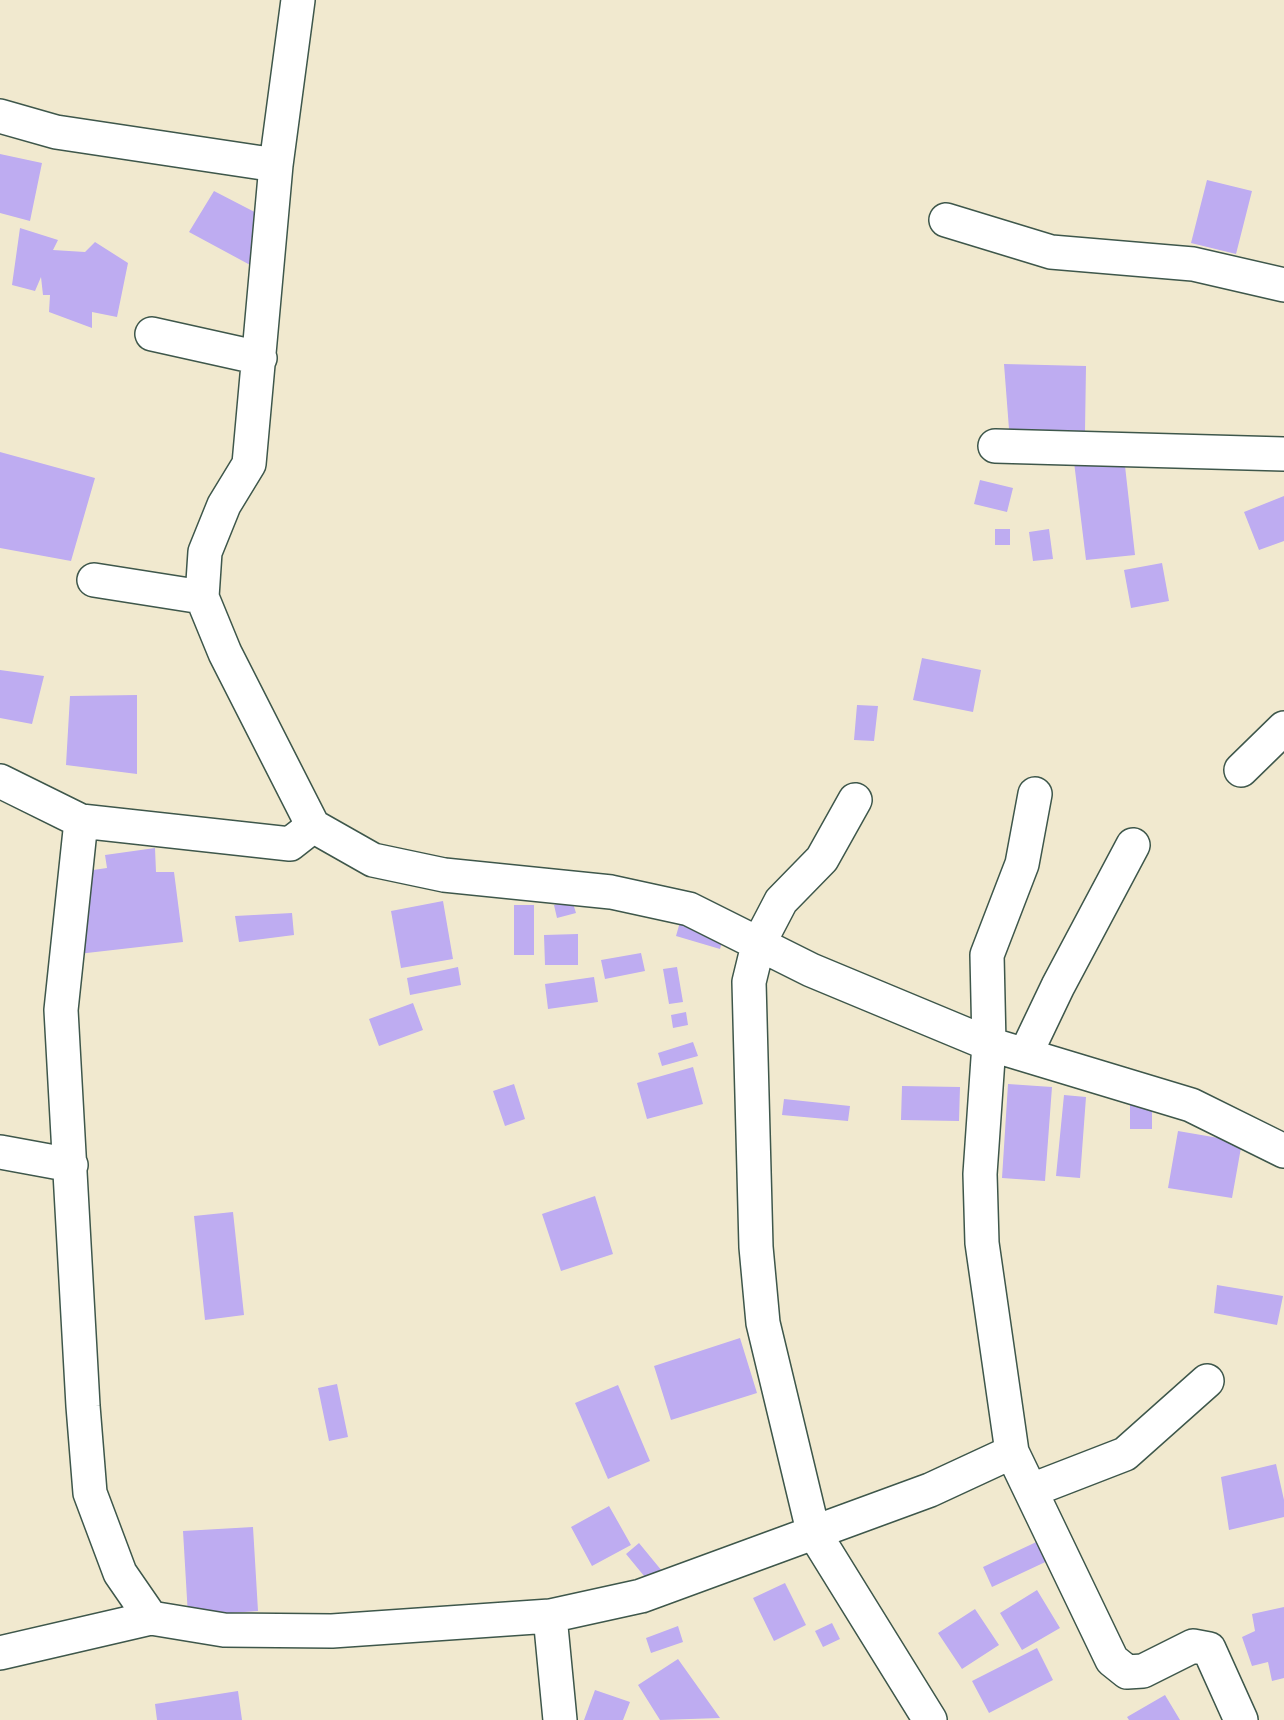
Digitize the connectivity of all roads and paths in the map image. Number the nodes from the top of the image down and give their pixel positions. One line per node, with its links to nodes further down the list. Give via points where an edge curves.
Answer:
1 (298, 0): 3 (street)
2 (0, 116): 3 (street, via 56,132)
3 (276, 165): 7 (street)
4 (946, 220): 5 (street, via 1051,252 1193,264)
5 (1284, 285)
6 (152, 334): 7 (street)
7 (261, 358): 11 (street, via 249,464 224,505 205,552)
8 (995, 446): 9 (street)
9 (1284, 454)
10 (94, 580): 11 (street)
11 (202, 597): 18 (street, via 225,653)
12 (1284, 728): 13 (street)
13 (1241, 770)
14 (0, 781): 17 (street)
15 (1035, 794): 21 (street, via 1022,864 987,955)
16 (855, 800): 20 (street, via 822,859 781,901)
17 (81, 822): 18 (street, via 291,844); 25 (street, via 61,1010)
18 (313, 826): 20 (street, via 373,860 444,875 611,892 689,909)
19 (1133, 845): 22 (street)
20 (758, 945): 21 (street); 29 (street, via 749,982 756,1247 763,1323)
21 (988, 1044): 22 (street); 27 (street, via 980,1174 982,1244)
22 (1026, 1053): 23 (street, via 1191,1105)
23 (1284, 1151)
24 (0, 1152): 25 (street)
25 (71, 1165): 31 (street, via 90,1493 120,1573)
26 (1207, 1381): 28 (street, via 1125,1454)
27 (1012, 1452): 28 (street); 29 (street, via 930,1490)
28 (1032, 1490): 35 (street, via 1112,1660 1127,1672 1143,1671 1193,1646 1209,1649)
29 (813, 1531): 30 (street, via 641,1596); 34 (street)
30 (550, 1616): 31 (street, via 332,1631 224,1630); 33 (street)
31 (151, 1618): 32 (street)
32 (0, 1653)
33 (560, 1720)
34 (930, 1720)
35 (1241, 1720)

